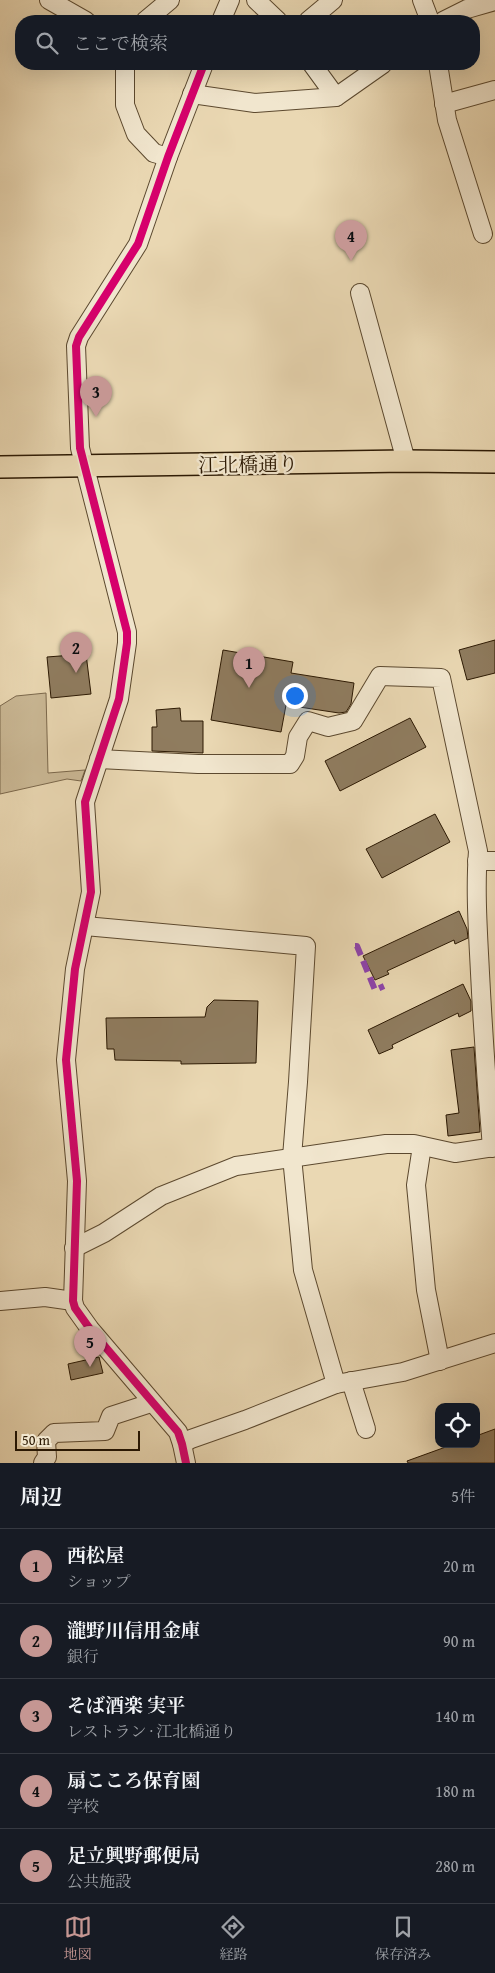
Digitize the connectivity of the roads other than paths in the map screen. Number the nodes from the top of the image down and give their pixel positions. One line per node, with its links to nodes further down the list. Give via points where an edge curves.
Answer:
1 (49, 0): 8 (street)
2 (170, 0): 9 (street)
3 (230, 0): 10 (street)
4 (256, 0): 11 (street)
5 (332, 0): 12 (street)
6 (422, 0): 13 (street)
7 (495, 1): 14 (street)
8 (75, 15)
9 (153, 15)
10 (224, 15)
11 (272, 15)
12 (315, 15)
13 (428, 15)
14 (456, 15)
15 (125, 70): 24 (street, via 125,106 136,134 154,153)
16 (202, 70): 21 (street)
17 (316, 70): 22 (street)
18 (374, 70): 22 (street)
19 (439, 70): 23 (street)
20 (495, 90): 23 (street)
21 (192, 94): 22 (street, via 255,103); 24 (street)
22 (336, 97)
23 (444, 104): 25 (street)
24 (168, 157): 29 (street, via 138,244 76,346 79,433)
25 (486, 227)
26 (360, 293): 27 (street)
27 (406, 461): 28 (main road, 江北橋通り); 29 (main road, 江北橋通り)
28 (495, 462)
29 (84, 466): 30 (main road, 江北橋通り); 31 (street, via 127,632 119,699)
30 (0, 467)
31 (99, 759): 32 (street, via 290,764 295,756 298,737 308,721 328,727 353,721 380,676 441,678 478,851); 34 (street, via 85,802 91,892)
32 (477, 861): 33 (street); 36 (street, via 482,1010)
33 (495, 861)
34 (85, 926): 37 (street, via 306,946); 38 (street, via 73,990 66,1060 77,1181)
35 (422, 1146): 36 (street, via 455,1153); 37 (street, via 386,1144); 42 (street, via 416,1185 426,1290)
36 (494, 1148)
37 (292, 1157): 38 (street, via 236,1166 161,1196 104,1233); 43 (street, via 303,1270)
38 (74, 1248): 40 (street)
39 (0, 1301): 40 (street, via 46,1297)
40 (73, 1301): 44 (street, via 74,1308)
41 (494, 1347): 42 (street)
42 (440, 1360): 43 (street, via 403,1372)
43 (343, 1383): 45 (street); 46 (street)
44 (151, 1403): 46 (street, via 178,1432); 47 (street, via 111,1416 105,1431 54,1433 46,1441 47,1457)
45 (366, 1429)
46 (182, 1444): 48 (street)
47 (43, 1463)
48 (186, 1463)

